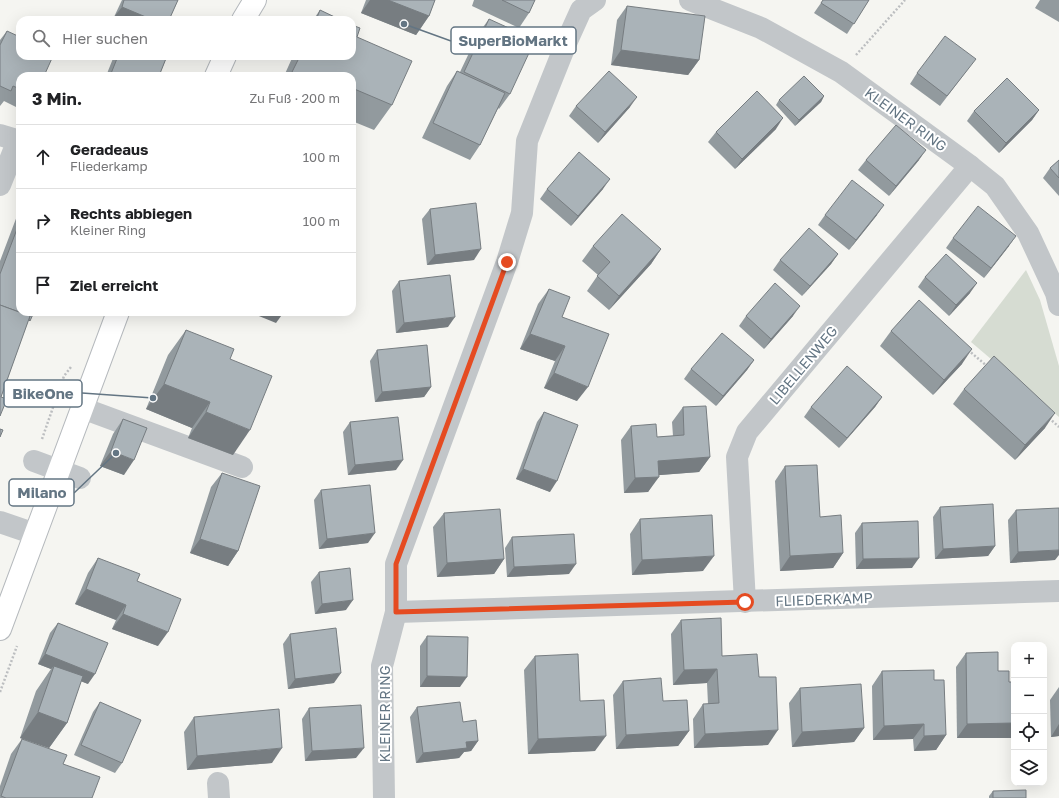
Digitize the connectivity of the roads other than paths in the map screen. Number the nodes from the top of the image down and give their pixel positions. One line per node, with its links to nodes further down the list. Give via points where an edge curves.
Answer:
1 (255, 0): 4 (main road)
2 (594, 0): 21 (street, KLEINER RING, via 581,10 527,141 522,213 507,262 396,564)
3 (690, 0): 8 (street, KLEINER RING, via 761,28 841,72)
4 (245, 16)
5 (223, 60): 6 (main road)
6 (218, 72)
7 (13, 138): 9 (street)
8 (970, 166): 10 (street, KLEINER RING, via 995,186 1028,233); 20 (street, LIBELLENWEG, via 747,432 737,457)
9 (0, 185)
10 (1059, 305)
11 (116, 316): 12 (main road)
12 (82, 408): 14 (street); 15 (main road)
13 (34, 461): 15 (street)
14 (242, 467)
15 (60, 470): 16 (street); 18 (main road)
16 (80, 478)
17 (0, 522): 18 (street)
18 (35, 534): 22 (main road)
19 (1059, 591): 20 (street, FLIEDERKAMP)
20 (745, 602): 21 (street, FLIEDERKAMP)
21 (396, 612): 23 (street, KLEINER RING, via 382,666)
22 (0, 629)
23 (384, 798)

